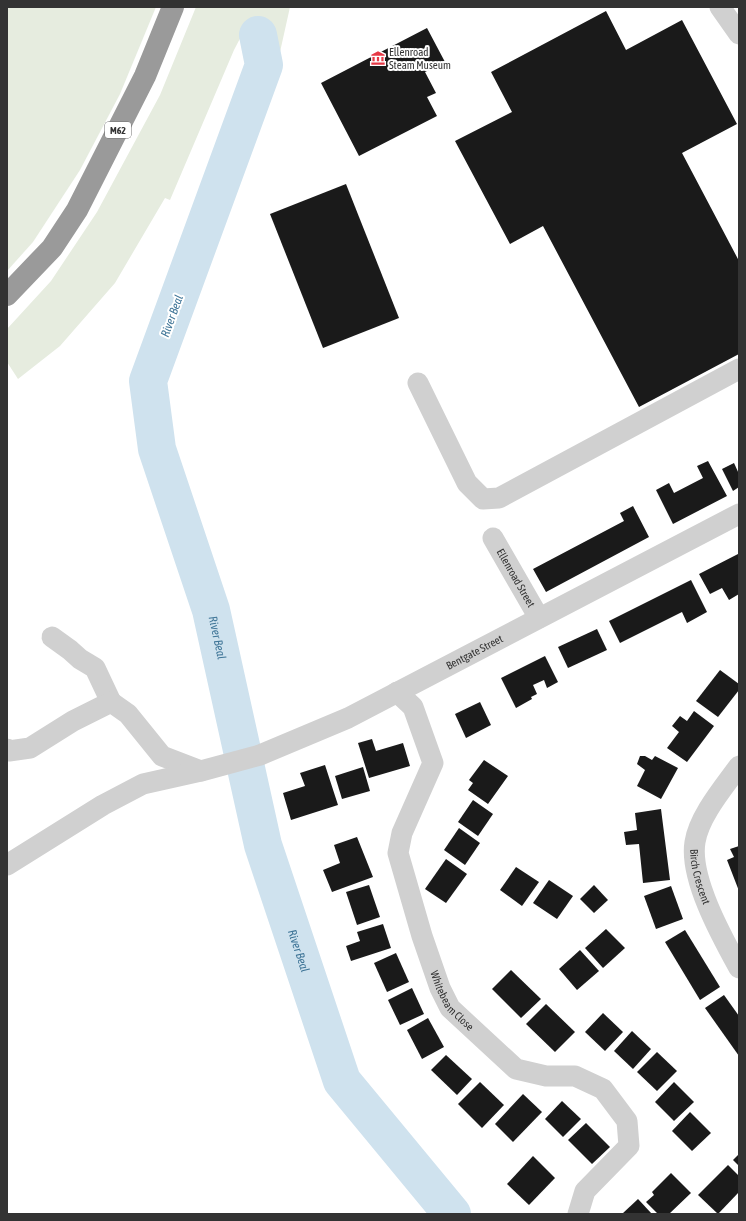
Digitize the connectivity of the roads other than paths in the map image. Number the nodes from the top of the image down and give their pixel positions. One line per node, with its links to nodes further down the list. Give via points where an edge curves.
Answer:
1 (173, 7): 4 (highway, M62, via 145,76 77,210 52,248)
2 (720, 7): 3 (street)
3 (739, 34)
4 (7, 296)
5 (739, 369): 6 (street, via 499,498 483,499 467,483)
6 (418, 383)
7 (739, 514): 9 (street, Bentgate Street)
8 (493, 538): 9 (street, Ellenroad Street)
9 (538, 618): 11 (street, Bentgate Street)
10 (52, 637): 12 (street, via 95,668)
11 (397, 692): 15 (street, Bentgate Street, via 348,718 260,755); 18 (street, Whitebeam Close, via 412,707 433,763 402,833 398,853 422,936 440,988 450,1008 516,1069 546,1076 575,1076 603,1090 627,1121 629,1146 585,1191)
12 (111, 702): 13 (street, via 73,721 30,748 9,751); 15 (street, via 128,714 162,756)
13 (7, 749)
14 (739, 766): 17 (street, Birch Crescent, via 707,810 695,842 695,860 702,890)
15 (201, 771): 16 (street, Bentgate Street, via 143,784 103,805)
16 (7, 864)
17 (739, 968)
18 (578, 1214)

